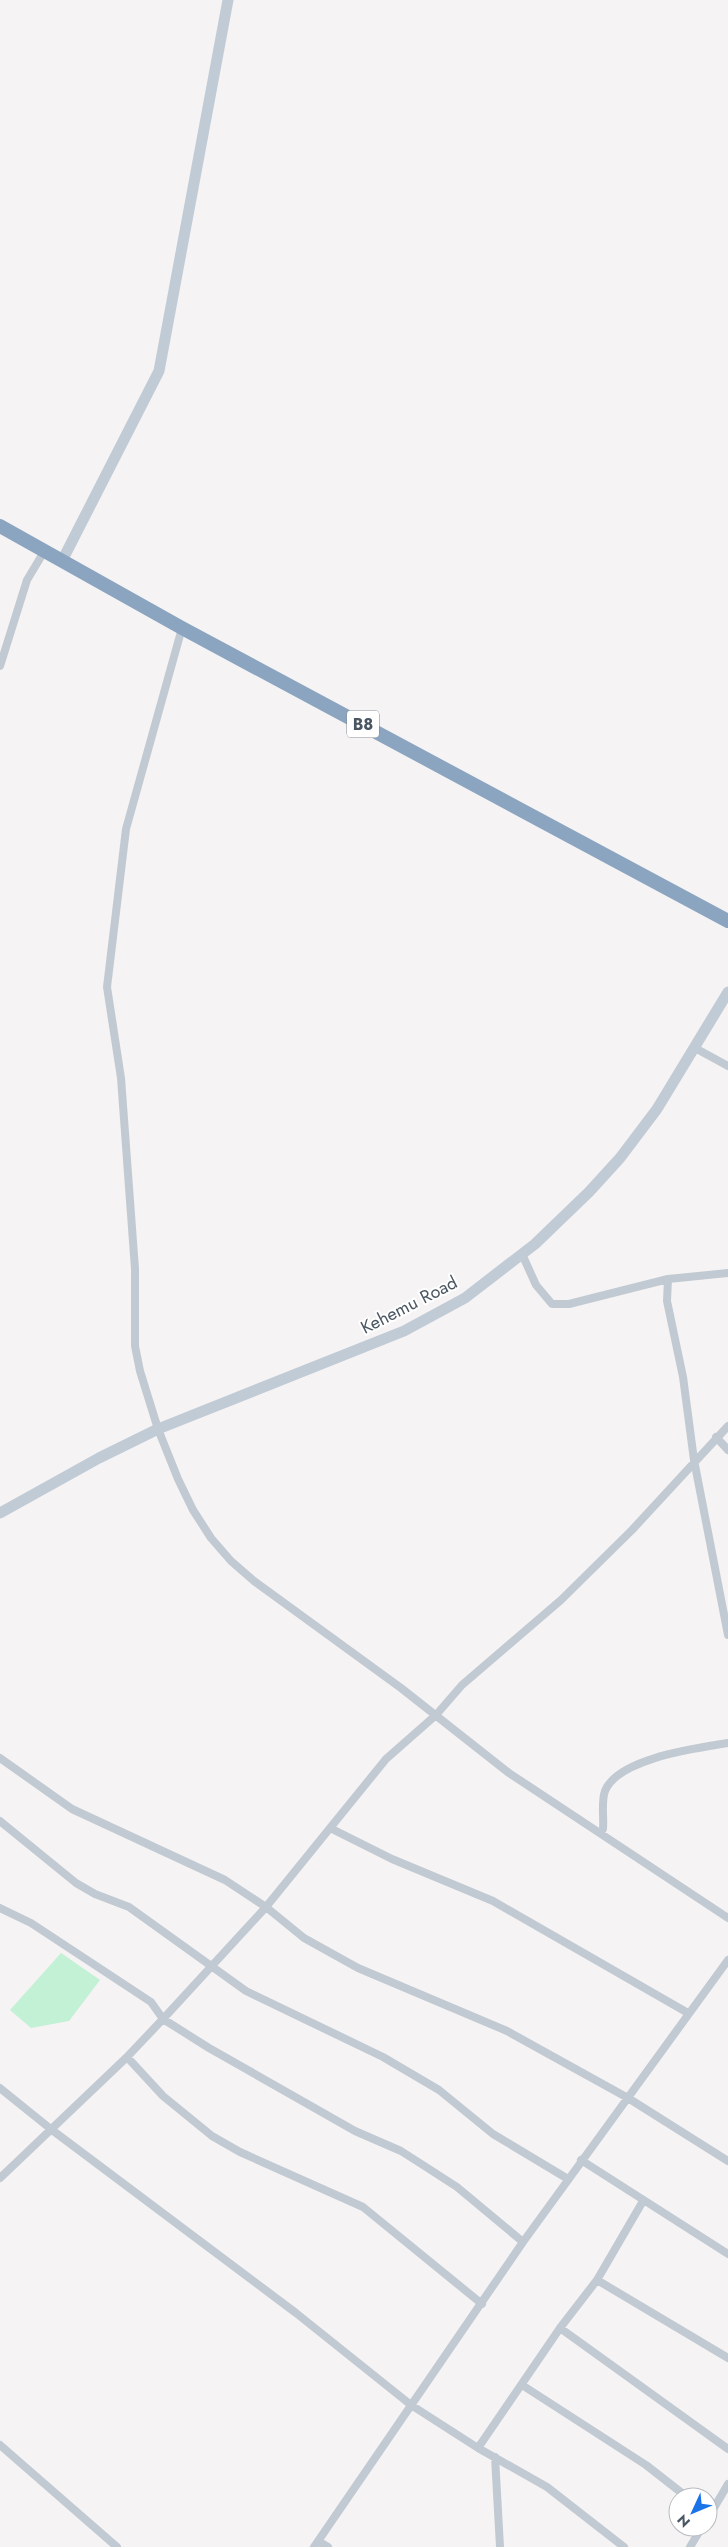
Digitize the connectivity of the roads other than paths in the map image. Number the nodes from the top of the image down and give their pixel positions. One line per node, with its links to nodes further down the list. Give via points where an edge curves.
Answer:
1 (228, 0): 4 (street, via 159,371)
2 (0, 526): 3 (highway, B8)
3 (45, 550): 4 (highway, B8); 6 (street, via 27,580)
4 (62, 561): 5 (highway, B8)
5 (182, 628): 7 (highway, B8); 15 (street, via 126,829 107,987 121,1078 135,1269 135,1346)
6 (0, 666)
7 (728, 921)
8 (728, 992): 9 (street, Kehemu Road)
9 (695, 1048): 10 (street); 11 (street, Kehemu Road, via 657,1109 620,1158 566,1216)
10 (728, 1066)
11 (522, 1254): 13 (street, via 536,1285 552,1304 569,1304); 15 (street, Kehemu Road, via 465,1298 404,1331)
12 (728, 1274): 13 (street)
13 (668, 1279): 18 (street, via 667,1300 683,1377)
14 (728, 1426): 16 (street)
15 (158, 1429): 19 (street, Kehemu Road); 21 (street, via 192,1510 231,1561)
16 (716, 1437): 17 (street); 18 (street)
17 (728, 1450)
18 (694, 1460): 20 (street); 21 (street, via 594,1569 462,1685)
19 (0, 1513)
20 (728, 1635)
21 (436, 1715): 25 (street, via 386,1760); 26 (street, via 509,1773)
22 (728, 1743): 26 (street, via 684,1750 619,1775 605,1791 603,1830)
23 (0, 1758): 27 (street, via 72,1809 225,1880)
24 (0, 1821): 31 (street, via 76,1883 129,1907 197,1958)
25 (330, 1828): 27 (street); 32 (street, via 392,1859 493,1901)
26 (600, 1833): 29 (street)
27 (266, 1907): 31 (street); 36 (street, via 304,1938 358,1968 507,2031)
28 (0, 1908): 33 (street, via 31,1923 151,2002)
29 (728, 1918)
30 (728, 1960): 32 (street)
31 (212, 1965): 33 (street); 41 (street, via 246,1991 376,2053 439,2090 493,2134)
32 (688, 2013): 36 (street)
33 (163, 2019): 34 (street); 43 (street, via 355,2130 401,2151 457,2187)
34 (126, 2058): 37 (street); 46 (street, via 163,2096 212,2136 240,2152 363,2207)
35 (0, 2088): 37 (street)
36 (628, 2098): 38 (street); 39 (street)
37 (52, 2130): 40 (street); 50 (street, via 296,2313)
38 (581, 2160): 41 (street); 42 (street)
39 (728, 2161)
40 (0, 2178)
41 (568, 2179): 43 (street)
42 (643, 2201): 44 (street); 45 (street)
43 (523, 2242): 46 (street)
44 (728, 2254)
45 (597, 2280): 47 (street); 48 (street)
46 (482, 2304): 50 (street)
47 (560, 2328): 49 (street); 53 (street)
48 (728, 2358)
49 (522, 2385): 52 (street); 56 (street, via 646,2464)
50 (411, 2405): 52 (street); 58 (street)
51 (0, 2445): 59 (street)
52 (478, 2448): 54 (street)
53 (728, 2449)
54 (495, 2457): 61 (street); 62 (street, via 547,2487)
55 (728, 2484): 57 (street)
56 (675, 2487)
57 (718, 2501)
58 (316, 2544): 60 (street)
59 (117, 2547)
60 (328, 2547)
61 (500, 2547)
62 (624, 2547)

